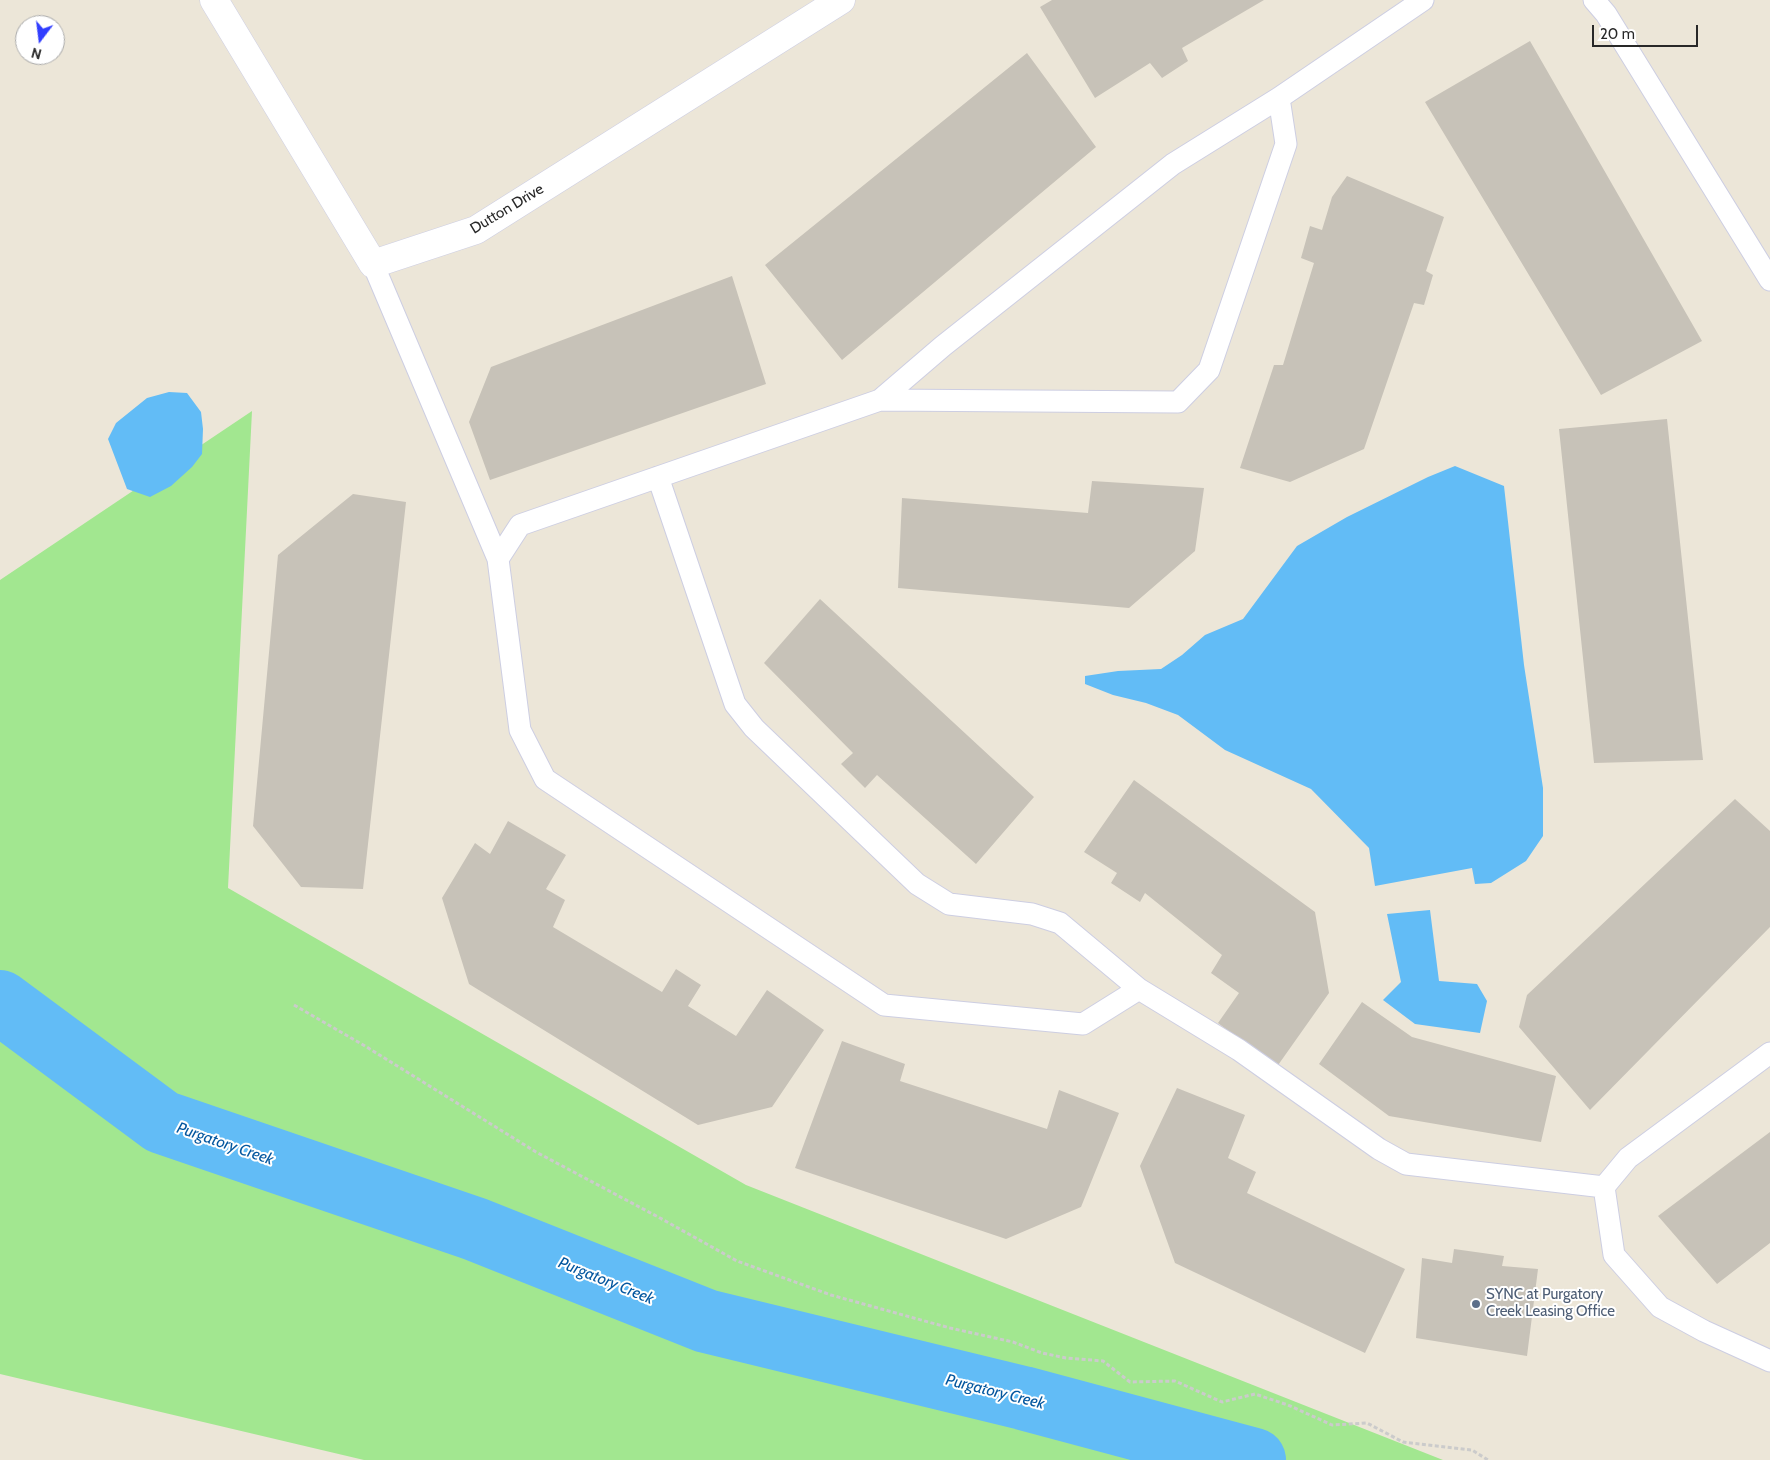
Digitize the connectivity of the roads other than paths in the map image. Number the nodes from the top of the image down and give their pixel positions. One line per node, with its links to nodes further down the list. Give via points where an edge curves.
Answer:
1 (214, 0): 6 (street)
2 (841, 0): 6 (street, Dutton Drive, via 476,230)
3 (1423, 0): 5 (lane)
4 (1594, 0): 7 (lane, via 1606,14)
5 (1279, 98): 8 (lane, via 1173,164); 8 (lane, via 1286,144 1209,370 1178,402)
6 (373, 264): 10 (lane)
7 (1770, 280)
8 (880, 400): 9 (lane)
9 (658, 477): 10 (lane, via 520,525); 11 (lane, via 735,704 754,728 916,884 949,904 1032,914 1060,923)
10 (498, 559): 11 (lane, via 520,730 545,779 657,855 884,1005 1082,1024)
11 (1139, 989): 13 (lane, via 1239,1050 1379,1149 1406,1164)
12 (1770, 1053): 13 (lane, via 1628,1158)
13 (1604, 1187): 14 (lane, via 1614,1255 1660,1307)
14 (1770, 1361)

